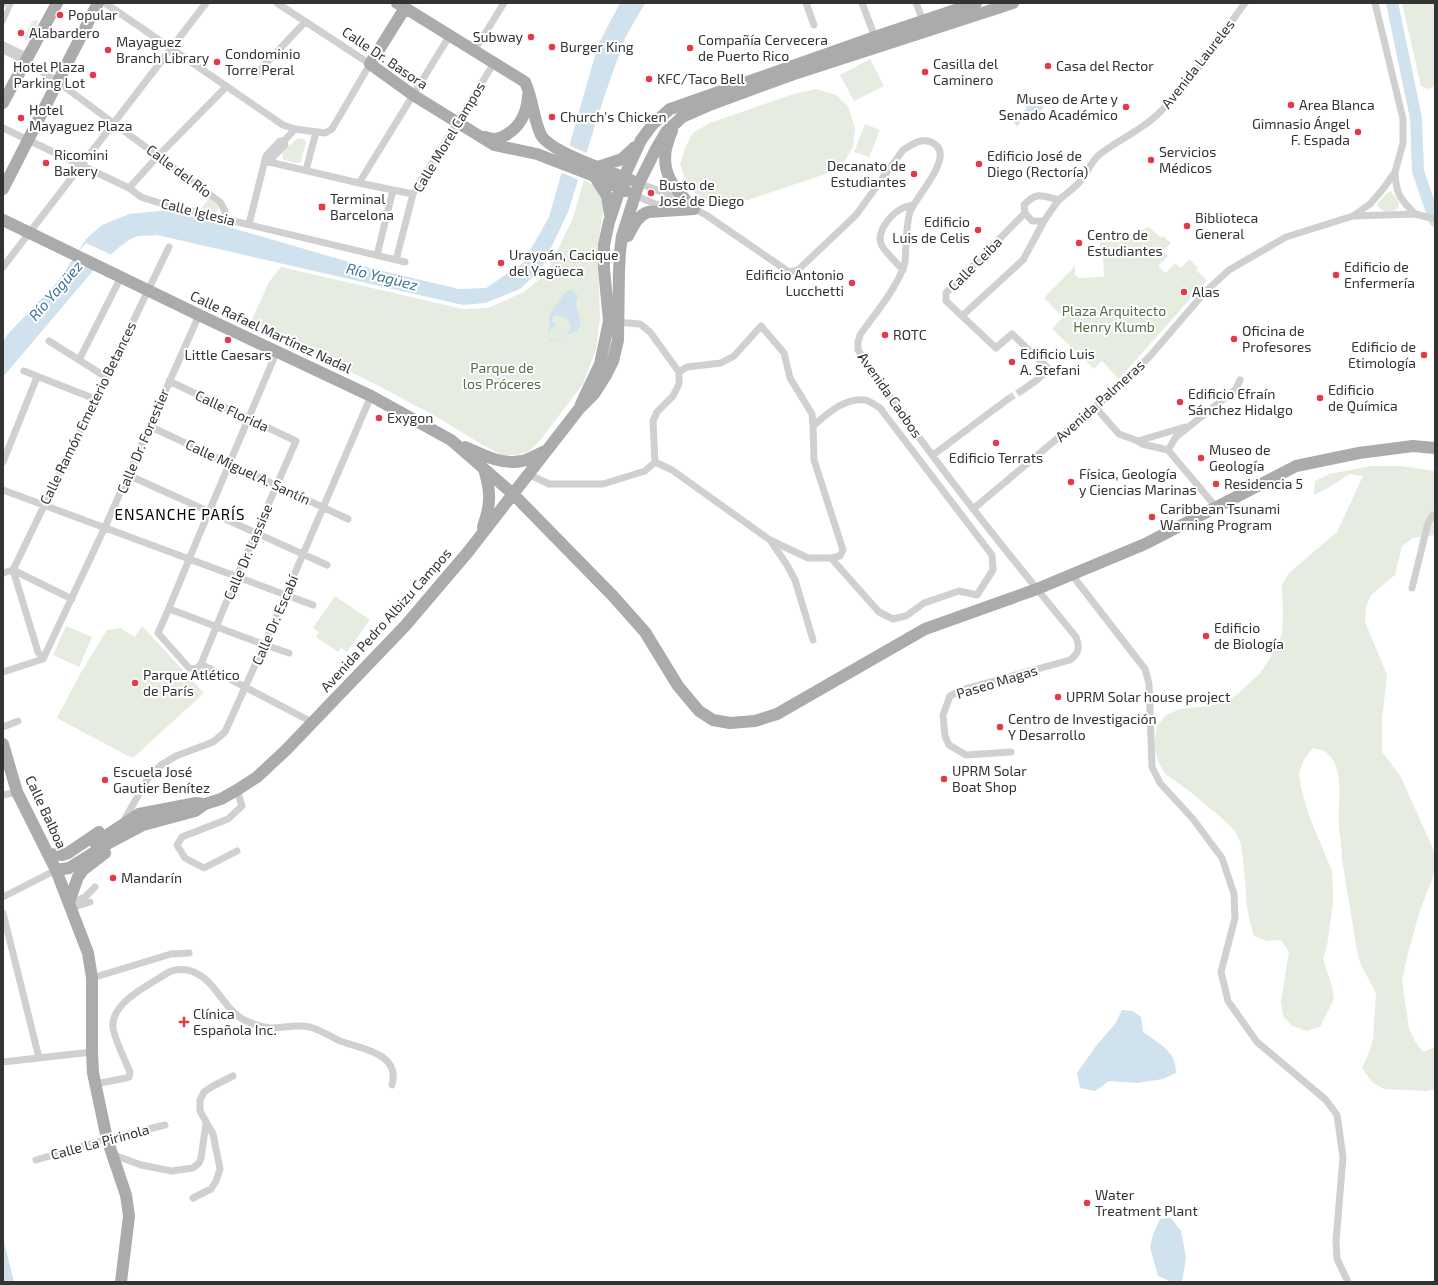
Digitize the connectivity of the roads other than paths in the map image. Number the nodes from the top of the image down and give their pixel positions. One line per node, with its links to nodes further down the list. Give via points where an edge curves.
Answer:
1 (11, 3): 18 (street)
2 (52, 3): 23 (street, via 26,53)
3 (57, 3): 27 (main road)
4 (98, 3): 31 (main road)
5 (105, 3): 24 (street)
6 (206, 3): 24 (street)
7 (277, 3): 19 (street, Calle Dr. Basora)
8 (504, 3): 26 (street)
9 (806, 3): 20 (street)
10 (862, 3): 22 (street)
11 (916, 3): 17 (street)
12 (1013, 3): 16 (main road)
13 (1245, 3): 60 (street, Avenida Laureles, via 1156,116 1098,156 1083,178)
14 (1375, 3): 51 (street, Avenida Palmeras, via 1403,119 1403,143)
15 (401, 6): 21 (main road); 29 (main road)
16 (977, 6): 17 (main road); 22 (main road)
17 (923, 20): 22 (main road)
18 (3, 21)
19 (305, 22): 29 (street, Calle Dr. Basora); 30 (street)
20 (814, 25)
21 (450, 35): 26 (main road); 34 (street)
22 (877, 42): 36 (main road); 44 (main road, via 670,109 653,124)
23 (3, 44)
24 (172, 48): 32 (street); 37 (street)
25 (3, 50): 27 (street, Calle del Río)
26 (474, 51): 28 (main road)
27 (26, 61): 31 (street, Calle del Río); 35 (main road)
28 (494, 63): 33 (main road, via 524,82); 38 (street, Calle Morel Campos)
29 (370, 64): 34 (main road, Calle Dr. Basora); 41 (street, via 332,129 325,133)
30 (256, 74)
31 (58, 82): 37 (street, Calle del Río); 43 (main road)
32 (226, 87): 40 (street, via 283,125); 45 (street)
33 (529, 91): 42 (main road, via 525,115 513,131 495,139); 46 (main road, via 542,136)
34 (413, 95): 38 (main road, Calle Dr. Basora); 53 (street)
35 (3, 103)
36 (682, 117): 54 (main road, Avenida Pedro Albizu Campos, via 666,132); 62 (main road, via 669,136 665,154 666,173 674,187)
37 (114, 122): 45 (street, Calle del Río); 48 (street)
38 (457, 123): 42 (main road, Calle Dr. Basora); 58 (street, Calle Morel Campos)
39 (3, 128): 43 (street, Calle Iglesia)
40 (295, 129): 41 (street); 47 (street, via 284,141 285,145)
41 (316, 132): 49 (street)
42 (478, 136): 46 (main road, Calle Dr. Basora, via 494,145)
43 (28, 140): 48 (street, Calle Iglesia); 56 (main road)
44 (641, 140): 50 (main road, via 622,159); 52 (main road, Avenida Pedro Albizu Campos)
45 (158, 156): 55 (street); 66 (street, Calle del Río, via 220,202 225,211)
46 (560, 156): 50 (main road)
47 (267, 161): 49 (street); 71 (street)
48 (82, 166): 55 (street, Calle Iglesia); 72 (street)
49 (306, 170): 53 (street)
50 (596, 172): 52 (main road); 70 (main road, via 608,196)
51 (1395, 172): 64 (street, Avenida Palmeras, via 1396,188 1403,202); 65 (street, Avenida Palmeras, via 1370,204)
52 (622, 182): 54 (main road); 59 (main road); 70 (main road, Avenida Pedro Albizu Campos)
53 (360, 183): 57 (street)
54 (639, 183): 59 (main road, Avenida Pedro Albizu Campos); 62 (street, Avenida Caobos)
55 (129, 188): 66 (street, Calle Iglesia, via 160,203)
56 (3, 189)
57 (393, 190): 58 (street); 75 (street, Calle Morel Campos)
58 (414, 194): 76 (street, Calle Morel Campos)
59 (634, 195): 62 (street, Avenida Caobos, via 655,204); 74 (main road, Avenida Pedro Albizu Campos)
60 (1059, 200): 63 (street, via 1040,195 1031,197 1024,205); 69 (street, Avenida Laureles)
61 (913, 205): 62 (street, Avenida Caobos, via 936,171 941,156 938,147 924,140 913,143 903,150 856,215 798,270 789,272); 79 (street, Avenida Caobos, via 909,214); 79 (street, via 901,209 890,218 880,235 881,245)
62 (694, 209): 74 (main road, via 643,214 635,223)
63 (1025, 213): 69 (street, via 1032,221); 83 (street, Calle Ceiba, via 946,293 946,301)
64 (1415, 214): 65 (street); 67 (street)
65 (1353, 216): 98 (street, Avenida Palmeras, via 1286,237 1229,270 1205,292 1150,356)
66 (225, 219): 71 (street, Calle Iglesia)
67 (1435, 219)
68 (3, 220): 72 (main road, Calle Rafael Martínez Nadal)
69 (1044, 221): 83 (street, Calle Ceiba, via 1023,260)
70 (609, 222): 84 (main road, Avenida Pedro Albizu Campos, via 604,245 604,263)
71 (250, 224): 75 (street, Calle Iglesia)
72 (28, 233): 78 (street); 80 (main road, Calle Rafael Martínez Nadal)
73 (169, 247): 81 (street, Calle Ramón Emeterio Betances)
74 (620, 252): 84 (main road, Avenida Pedro Albizu Campos)
75 (377, 255): 76 (street, Calle Iglesia)
76 (396, 260): 77 (street, Calle Iglesia)
77 (405, 262)
78 (3, 267)
79 (903, 270): 109 (street, Avenida Caobos, via 860,335 858,350)
80 (120, 277): 81 (main road, Calle Rafael Martínez Nadal); 87 (street)
81 (148, 291): 82 (main road, Calle Rafael Martínez Nadal); 91 (street, Calle Ramón Emeterio Betances)
82 (199, 315): 86 (main road, Calle Rafael Martínez Nadal); 93 (street, Calle Dr. Forestier)
83 (962, 316): 94 (street, Calle Ceiba, via 996,348 1012,334 1049,369)
84 (614, 322): 89 (street, via 640,324 650,332); 108 (main road, Avenida Pedro Albizu Campos, via 618,340 610,368 594,394)
85 (49, 341): 87 (street)
86 (277, 351): 95 (main road, Calle Rafael Martínez Nadal); 99 (street)
87 (79, 360): 91 (street)
88 (24, 371): 90 (street)
89 (679, 372): 101 (street, via 687,367 721,363 734,356 761,326 784,353 790,378 812,414); 111 (street, via 679,384 673,396 657,412 653,421)
90 (37, 377): 96 (street); 110 (street)
91 (106, 377): 96 (street, Calle Ramón Emeterio Betances)
92 (1240, 380): 102 (street, via 1236,389)
93 (169, 381): 99 (street, Calle Florida); 100 (street, Calle Dr. Forestier)
94 (1021, 391)
95 (371, 396): 103 (main road, Calle Rafael Martínez Nadal); 121 (street, Calle Dr. Escabí)
96 (95, 399): 119 (street, Calle Ramón Emeterio Betances)
97 (1008, 399): 109 (street)
98 (1096, 408): 105 (street, via 1119,434); 122 (street, Avenida Palmeras)
99 (248, 418): 104 (street, Calle Florida); 112 (street)
100 (149, 426): 112 (street, Calle Miguel A. Santín); 114 (street, Calle Dr. Forestier)
101 (813, 426): 131 (street, via 814,460 842,550 840,556); 131 (street, via 830,412 852,400 866,400 880,408 992,556 993,570 977,595 959,591 924,603 906,616 893,619 879,612)
102 (1189, 426): 105 (street); 107 (street, via 1176,437)
103 (451, 440): 108 (main road, via 489,458 505,462 523,461); 113 (main road, Calle Rafael Martínez Nadal)
104 (296, 441): 116 (street, Calle Dr. Lassise)
105 (1138, 441): 107 (street)
106 (1435, 448): 120 (main road, Calle Rafael Martínez Nadal, via 1413,446 1359,453 1296,466)
107 (1168, 450): 120 (street)
108 (546, 451): 115 (main road, Avenida Pedro Albizu Campos)
109 (933, 455): 122 (street, Avenida Caobos)
110 (3, 462)
111 (655, 462): 115 (street, via 645,470 603,484 549,484); 129 (street, via 672,470)
112 (229, 464): 116 (street, Calle Miguel A. Santín); 123 (street)
113 (483, 468): 118 (main road, Calle Rafael Martínez Nadal); 128 (main road, via 490,499)
114 (128, 474): 123 (street); 126 (street, Calle Dr. Forestier)
115 (528, 474): 118 (main road, Avenida Pedro Albizu Campos)
116 (276, 485): 121 (street, Calle Miguel A. Santín); 127 (street, Calle Dr. Lassise)
117 (3, 490): 119 (street)
118 (513, 494): 128 (main road, Avenida Pedro Albizu Campos); 139 (main road, Calle Rafael Martínez Nadal, via 645,632 678,686 699,711 713,720 730,723 755,721 777,714 925,629)
119 (44, 505): 126 (street); 134 (street, Calle Ramón Emeterio Betances)
120 (1216, 507): 136 (main road, Calle Rafael Martínez Nadal, via 1144,544)
121 (323, 508): 125 (street, Calle Miguel A. Santín); 130 (street, Calle Dr. Escabí)
122 (973, 509): 139 (street, Avenida Caobos)
123 (210, 511): 127 (street); 132 (street)
124 (1435, 515): 138 (street, via 1428,523)
125 (348, 519)
126 (105, 527): 132 (street); 141 (street, Calle Dr. Forestier)
127 (256, 532): 130 (street); 137 (street, Calle Dr. Lassise)
128 (480, 537): 153 (main road, Avenida Pedro Albizu Campos, via 405,626)
129 (770, 540): 131 (street, via 808,558); 145 (street, via 795,580)
130 (303, 554): 133 (street); 140 (street, Calle Dr. Escabí)
131 (831, 558)
132 (189, 559): 137 (street); 143 (street)
133 (327, 565)
134 (13, 570): 135 (street); 141 (street); 148 (street, via 38,652)
135 (3, 573)
136 (1072, 575): 139 (main road, Calle Rafael Martínez Nadal); 186 (street, via 1146,669 1150,684 1152,767 1160,783 1193,819 1222,858 1234,894 1235,918 1221,972 1228,1001 1258,1042 1326,1100 1337,1114 1343,1157 1336,1241 1337,1259)
137 (237, 576): 140 (street); 144 (street, Calle Dr. Lassise)
138 (1412, 588)
139 (1037, 589): 156 (street, Paseo Magas, via 1076,637 1079,649 1076,655 1062,663 961,690 950,696 943,714 945,736 949,745 966,755)
140 (286, 596): 142 (street); 146 (street, Calle Dr. Escabí)
141 (72, 599): 148 (street, Calle Dr. Forestier)
142 (313, 605)
143 (169, 609): 144 (street); 149 (street, via 158,633 189,668 196,669)
144 (216, 626): 146 (street); 149 (street, Calle Dr. Lassise)
145 (813, 640)
146 (264, 645): 147 (street); 151 (street, Calle Dr. Escabí)
147 (289, 653)
148 (43, 659): 150 (street)
149 (202, 664): 151 (street)
150 (3, 672)
151 (246, 688): 153 (street); 161 (street, Calle Dr. Escabí, via 226,732 213,742 176,756 161,766 148,778)
152 (18, 721): 154 (street)
153 (312, 722): 157 (main road, Avenida Pedro Albizu Campos, via 257,777)
154 (3, 727)
155 (3, 744): 158 (main road, Calle Balboa)
156 (1011, 752)
157 (237, 790): 160 (main road, Avenida Pedro Albizu Campos); 163 (street, via 242,806 233,815 182,836 177,845 185,858 204,868)
158 (17, 792): 159 (street); 164 (main road, Calle Balboa)
159 (3, 795)
160 (205, 804): 161 (main road, Avenida Pedro Albizu Campos, via 196,803 139,814); 162 (main road, Avenida Pedro Albizu Campos, via 196,811 143,825)
161 (121, 824): 164 (main road, via 112,824 62,855); 165 (main road, Avenida Pedro Albizu Campos, via 65,861)
162 (118, 838): 165 (main road, Avenida Pedro Albizu Campos, via 69,868); 169 (main road, via 106,852 83,870 78,877)
163 (237, 851)
164 (49, 854): 165 (main road, Calle Balboa)
165 (56, 870): 167 (street); 169 (main road, Calle Balboa)
166 (95, 887): 169 (street, via 85,897)
167 (3, 897)
168 (90, 902): 169 (street)
169 (70, 905): 172 (main road, Calle Balboa, via 88,953)
170 (3, 913): 174 (street)
171 (189, 953): 172 (street, via 171,954)
172 (92, 978): 173 (main road, Calle Balboa)
173 (92, 1052): 174 (street); 177 (main road, Calle Balboa)
174 (39, 1058): 175 (street)
175 (3, 1062)
176 (233, 1076): 179 (street, via 213,1086 201,1096 200,1111)
177 (95, 1084): 178 (street, via 129,1077 130,1072 114,1030 114,1019 121,1006 130,997 169,972 178,970 195,972 203,977 238,1016 249,1022 270,1028 310,1026 379,1055 392,1069); 181 (main road, Calle Balboa)
178 (392, 1085)
179 (206, 1124): 182 (street, via 201,1158 193,1168 172,1171 141,1165); 184 (street, via 213,1134 220,1172 210,1189)
180 (165, 1125): 181 (street, Calle La Pirinola)
181 (107, 1139): 182 (main road, Calle Balboa); 183 (street, Calle La Pirinola)
182 (114, 1155): 185 (main road, Calle Balboa, via 126,1195 129,1216)
183 (36, 1160)
184 (193, 1198)
185 (121, 1282)
186 (1348, 1282)

